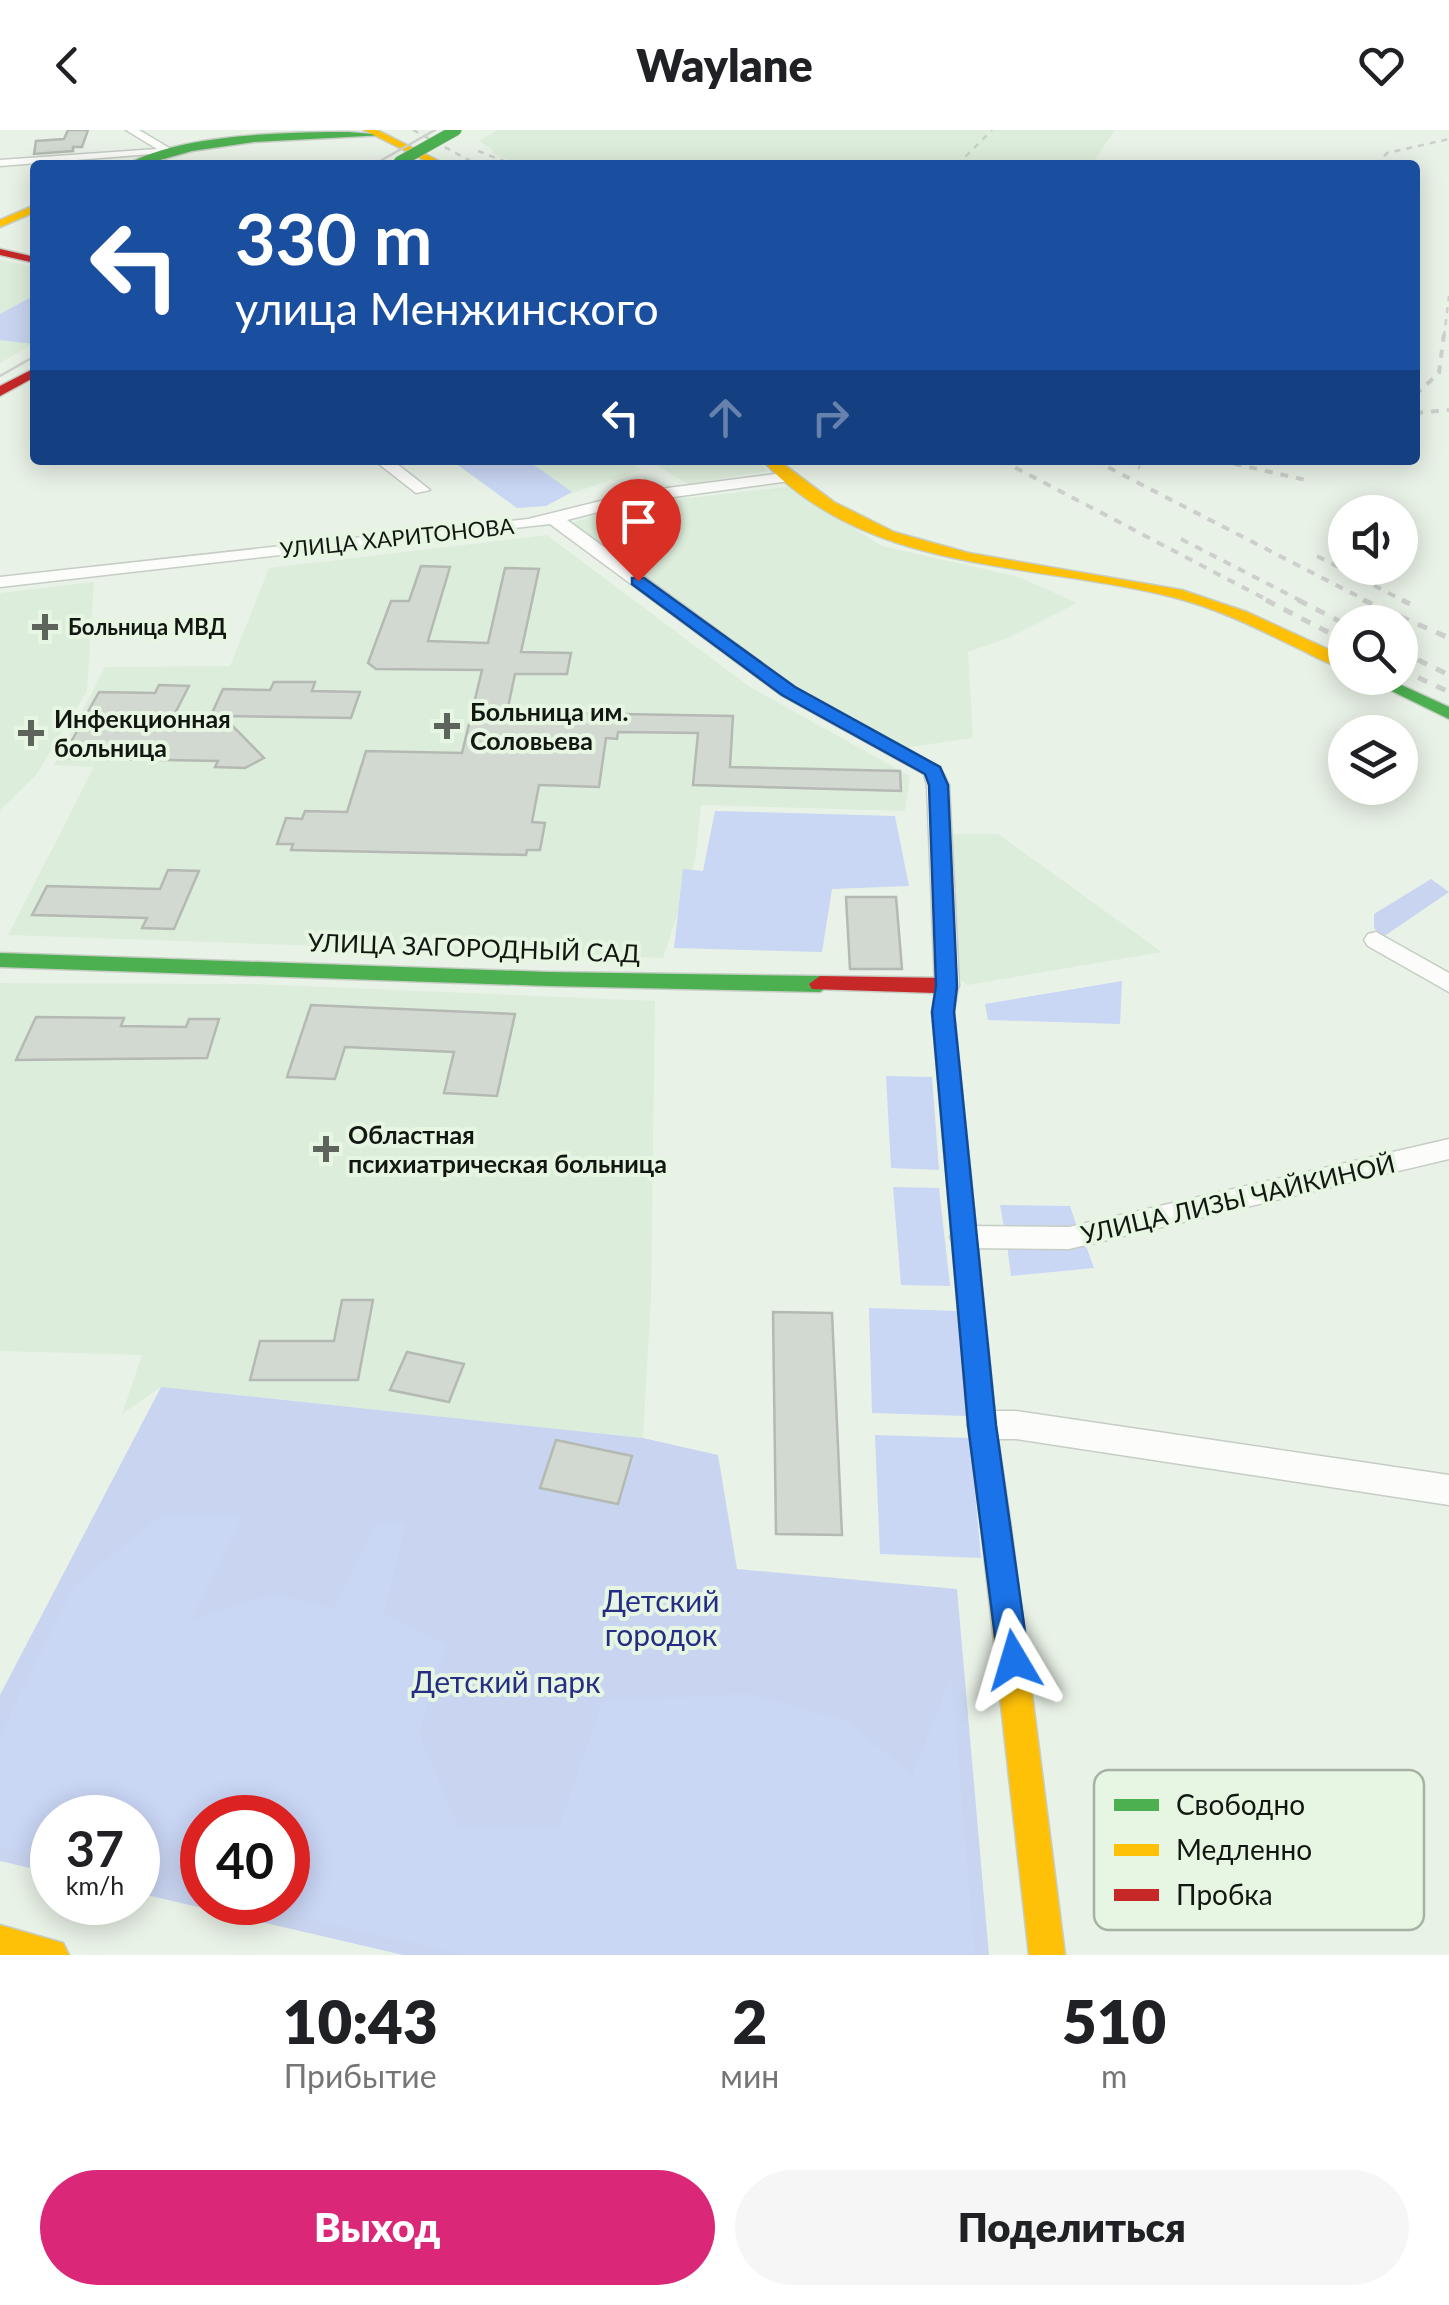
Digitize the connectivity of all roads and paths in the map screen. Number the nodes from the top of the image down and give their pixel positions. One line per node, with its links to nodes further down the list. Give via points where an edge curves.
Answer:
1 (131, 130): 5 (street)
2 (456, 130): 8 (street, bridge)
3 (304, 132): 4 (street); 5 (street)
4 (374, 132): 9 (street); 10 (street)
5 (170, 152): 6 (street); 7 (street)
6 (46, 160)
7 (147, 160)
8 (404, 160)
9 (423, 160)
10 (432, 160)
11 (30, 161): 12 (street)
12 (0, 163)
13 (30, 210): 14 (street)
14 (0, 224)
15 (0, 252): 16 (street)
16 (30, 259)
17 (30, 375): 18 (street)
18 (0, 392)
19 (389, 465): 22 (street)
20 (775, 465): 21 (street)
21 (791, 477): 23 (street, УЛИЦА ХАРИТОНОВА, via 637,497); 25 (street, via 853,520 890,536 948,553 1174,592 1217,604)
22 (422, 490)
23 (554, 520): 24 (street, УЛИЦА ХАРИТОНОВА); 31 (street, via 788,691 933,771)
24 (0, 582)
25 (1328, 656)
26 (1409, 695): 27 (street)
27 (1449, 714)
28 (1376, 940): 30 (street)
29 (0, 960): 31 (street, УЛИЦА ЗАГОРОДНЫЙ САД)
30 (1449, 984)
31 (946, 986): 33 (street)
32 (1449, 1149): 33 (street, УЛИЦА ЛИЗЫ ЧАЙКИНОЙ, via 1069,1238)
33 (964, 1237): 34 (street)
34 (982, 1425): 35 (street); 38 (street)
35 (1449, 1490)
36 (0, 1942): 37 (street)
37 (51, 1955)
38 (1046, 1955)

